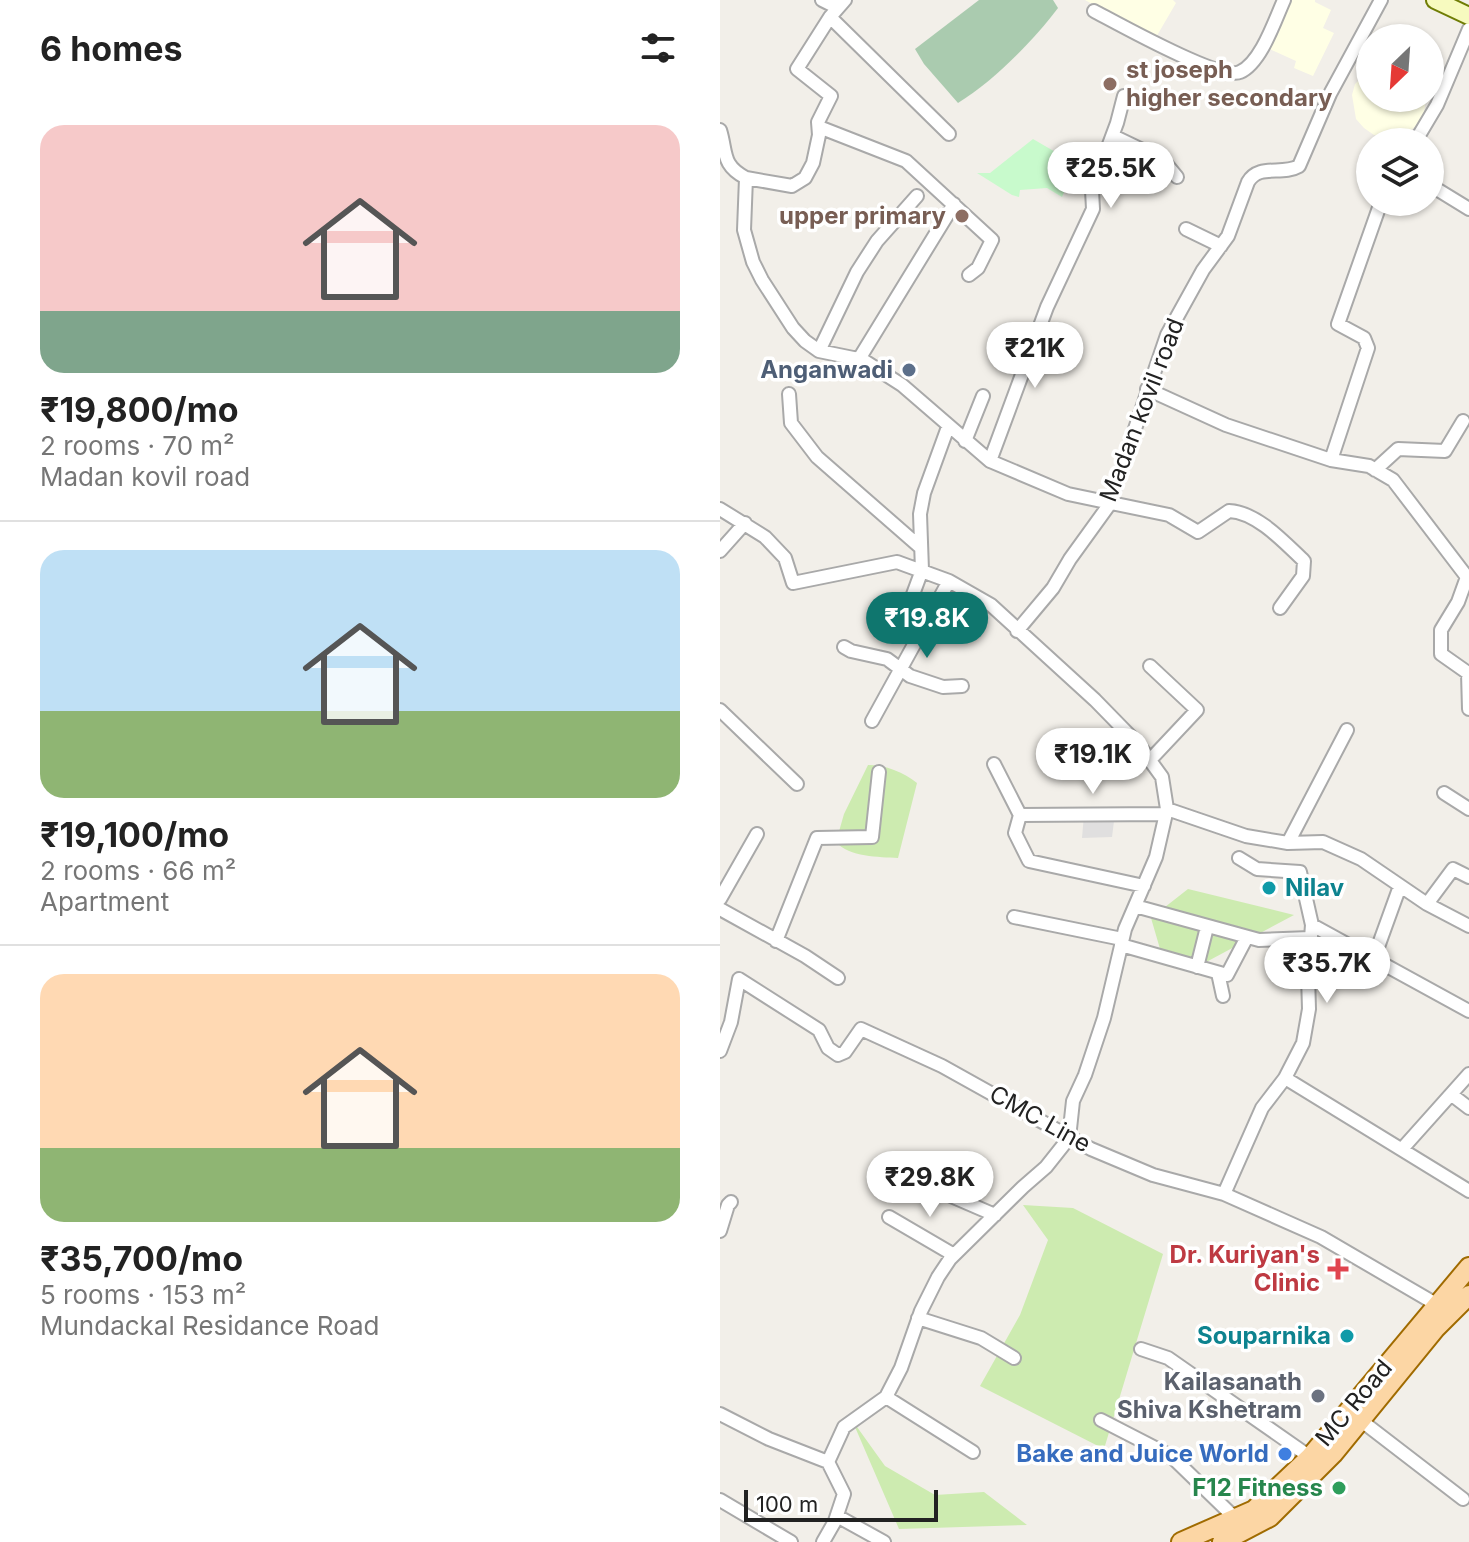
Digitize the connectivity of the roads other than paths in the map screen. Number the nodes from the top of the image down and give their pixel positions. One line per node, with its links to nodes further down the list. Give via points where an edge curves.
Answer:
1 (822, 0): 2 (street)
2 (845, 0): 8 (street)
3 (1284, 0): 6 (street, via 1256,60 1239,73 1225,73 1161,46)
4 (1381, 0): 24 (street, Madan kovil road, via 1330,94 1299,166 1252,175)
5 (1435, 0): 7 (main road)
6 (1094, 11)
7 (1469, 16)
8 (830, 17): 11 (street, via 797,69 831,96); 14 (street)
9 (1469, 29): 12 (street)
10 (1124, 96): 15 (street)
11 (819, 127): 17 (street, via 805,178 792,186); 20 (street, via 906,161)
12 (1423, 128)
13 (720, 130): 17 (street, via 725,158)
14 (949, 134)
15 (1113, 136): 16 (street, via 1163,160); 35 (street, via 1092,190 1093,209 1047,307)
16 (1177, 177)
17 (746, 178): 26 (street, via 744,230 753,262 793,328)
18 (1444, 194): 21 (street)
19 (917, 196): 26 (street, via 877,241)
20 (954, 204): 25 (street, via 992,240); 27 (street)
21 (1469, 209)
22 (1376, 216): 34 (street, via 1338,324 1364,338 1368,348)
23 (1186, 229): 24 (street)
24 (1221, 246): 28 (street, Madan kovil road, via 1186,298)
25 (969, 275)
26 (819, 351): 27 (street)
27 (859, 359): 32 (street, via 902,385)
28 (1147, 389): 34 (street, via 1226,425); 37 (street, Madan kovil road)
29 (789, 394): 40 (street, via 791,423 811,450)
30 (983, 396): 33 (street)
31 (1463, 421): 36 (street, via 1445,451 1398,449)
32 (948, 427): 33 (street); 40 (street, via 924,493)
33 (965, 441): 35 (street)
34 (1331, 460): 36 (street)
35 (990, 461): 37 (street)
36 (1375, 470): 51 (street, via 1401,488 1467,577 1441,630 1441,654 1468,673)
37 (1109, 505): 44 (street, via 1169,515 1198,532 1229,511 1240,512 1304,561 1303,576); 46 (street, Madan kovil road)
38 (720, 509): 39 (street)
39 (745, 523): 41 (street); 42 (street, via 785,558 793,583 897,562)
40 (920, 547): 42 (street)
41 (720, 551)
42 (922, 570): 43 (street); 45 (street)
43 (949, 581): 46 (street, via 991,605); 49 (street)
44 (1280, 608)
45 (905, 616)
46 (1017, 631): 55 (street, via 1095,700)
47 (844, 647): 49 (street, via 887,659)
48 (1150, 666): 55 (street, via 1197,710)
49 (901, 670): 50 (street, via 943,687); 53 (street)
50 (962, 686)
51 (1469, 709)
52 (720, 710): 58 (street)
53 (872, 721)
54 (1347, 730): 64 (street)
55 (1150, 760): 61 (street, via 1162,777)
56 (994, 764): 62 (street)
57 (879, 772): 79 (street, via 872,837 817,838)
58 (797, 784)
59 (1444, 793): 60 (street)
60 (1469, 809)
61 (1167, 811): 62 (street); 64 (street); 67 (street)
62 (1020, 815): 67 (street, via 1015,833 1029,861)
63 (757, 834): 69 (street)
64 (1288, 843): 68 (street, via 1323,842 1339,848)
65 (1239, 858): 74 (street, via 1257,869 1300,872)
66 (1469, 877): 70 (street, via 1453,869)
67 (1144, 886): 71 (street)
68 (1400, 886): 70 (street); 81 (street)
69 (720, 899)
70 (1427, 904): 75 (street)
71 (1135, 906): 76 (street); 80 (street)
72 (720, 909): 79 (street)
73 (1014, 917): 80 (street)
74 (1312, 925): 78 (street); 81 (street)
75 (1469, 926)
76 (1207, 927): 77 (street); 82 (street)
77 (1247, 937): 78 (street); 83 (street, via 1227,975)
78 (1310, 938): 89 (street, via 1303,1043)
79 (776, 941): 84 (street)
80 (1122, 942): 82 (street); 92 (street, via 1104,1018 1073,1101)
81 (1374, 958): 86 (street)
82 (1197, 967): 83 (street)
83 (1218, 973): 85 (street)
84 (838, 978)
85 (1223, 996)
86 (1469, 1011)
87 (720, 1051): 92 (street, CMC Line, via 739,979 819,1030 838,1055 861,1029 942,1066)
88 (1469, 1074): 90 (street)
89 (1285, 1078): 93 (street); 95 (street, via 1262,1108)
90 (1452, 1095): 91 (street); 93 (street)
91 (1469, 1108)
92 (1069, 1138): 95 (street, CMC Line, via 1153,1175); 98 (street)
93 (1402, 1149): 94 (street)
94 (1469, 1191)
95 (1224, 1194): 103 (street, CMC Line)
96 (951, 1196): 98 (street)
97 (731, 1202): 100 (street)
98 (995, 1215): 101 (street)
99 (889, 1217): 101 (street)
100 (720, 1231)
101 (954, 1255): 104 (street)
102 (1469, 1267): 103 (main road, MC Road)
103 (1456, 1302): 109 (main road, MC Road); 112 (main road, MC Road)
104 (918, 1318): 106 (street, via 981,1338); 107 (street)
105 (1141, 1349): 112 (street, via 1168,1358)
106 (1014, 1358)
107 (886, 1397): 111 (street); 113 (street, via 844,1427)
108 (720, 1414): 113 (street)
109 (1359, 1419): 114 (street); 122 (main road, MC Road, via 1333,1454 1270,1517)
110 (1101, 1420): 117 (street, via 1171,1456)
111 (973, 1452)
112 (1310, 1457): 117 (main road, MC Road, via 1254,1510)
113 (828, 1462): 116 (street, via 844,1494)
114 (1463, 1499)
115 (720, 1500): 118 (street)
116 (837, 1516): 119 (street); 120 (street)
117 (1235, 1518): 121 (main road, MC Road)
118 (791, 1542)
119 (823, 1542)
120 (884, 1542)
121 (1181, 1542)
122 (1222, 1542)

